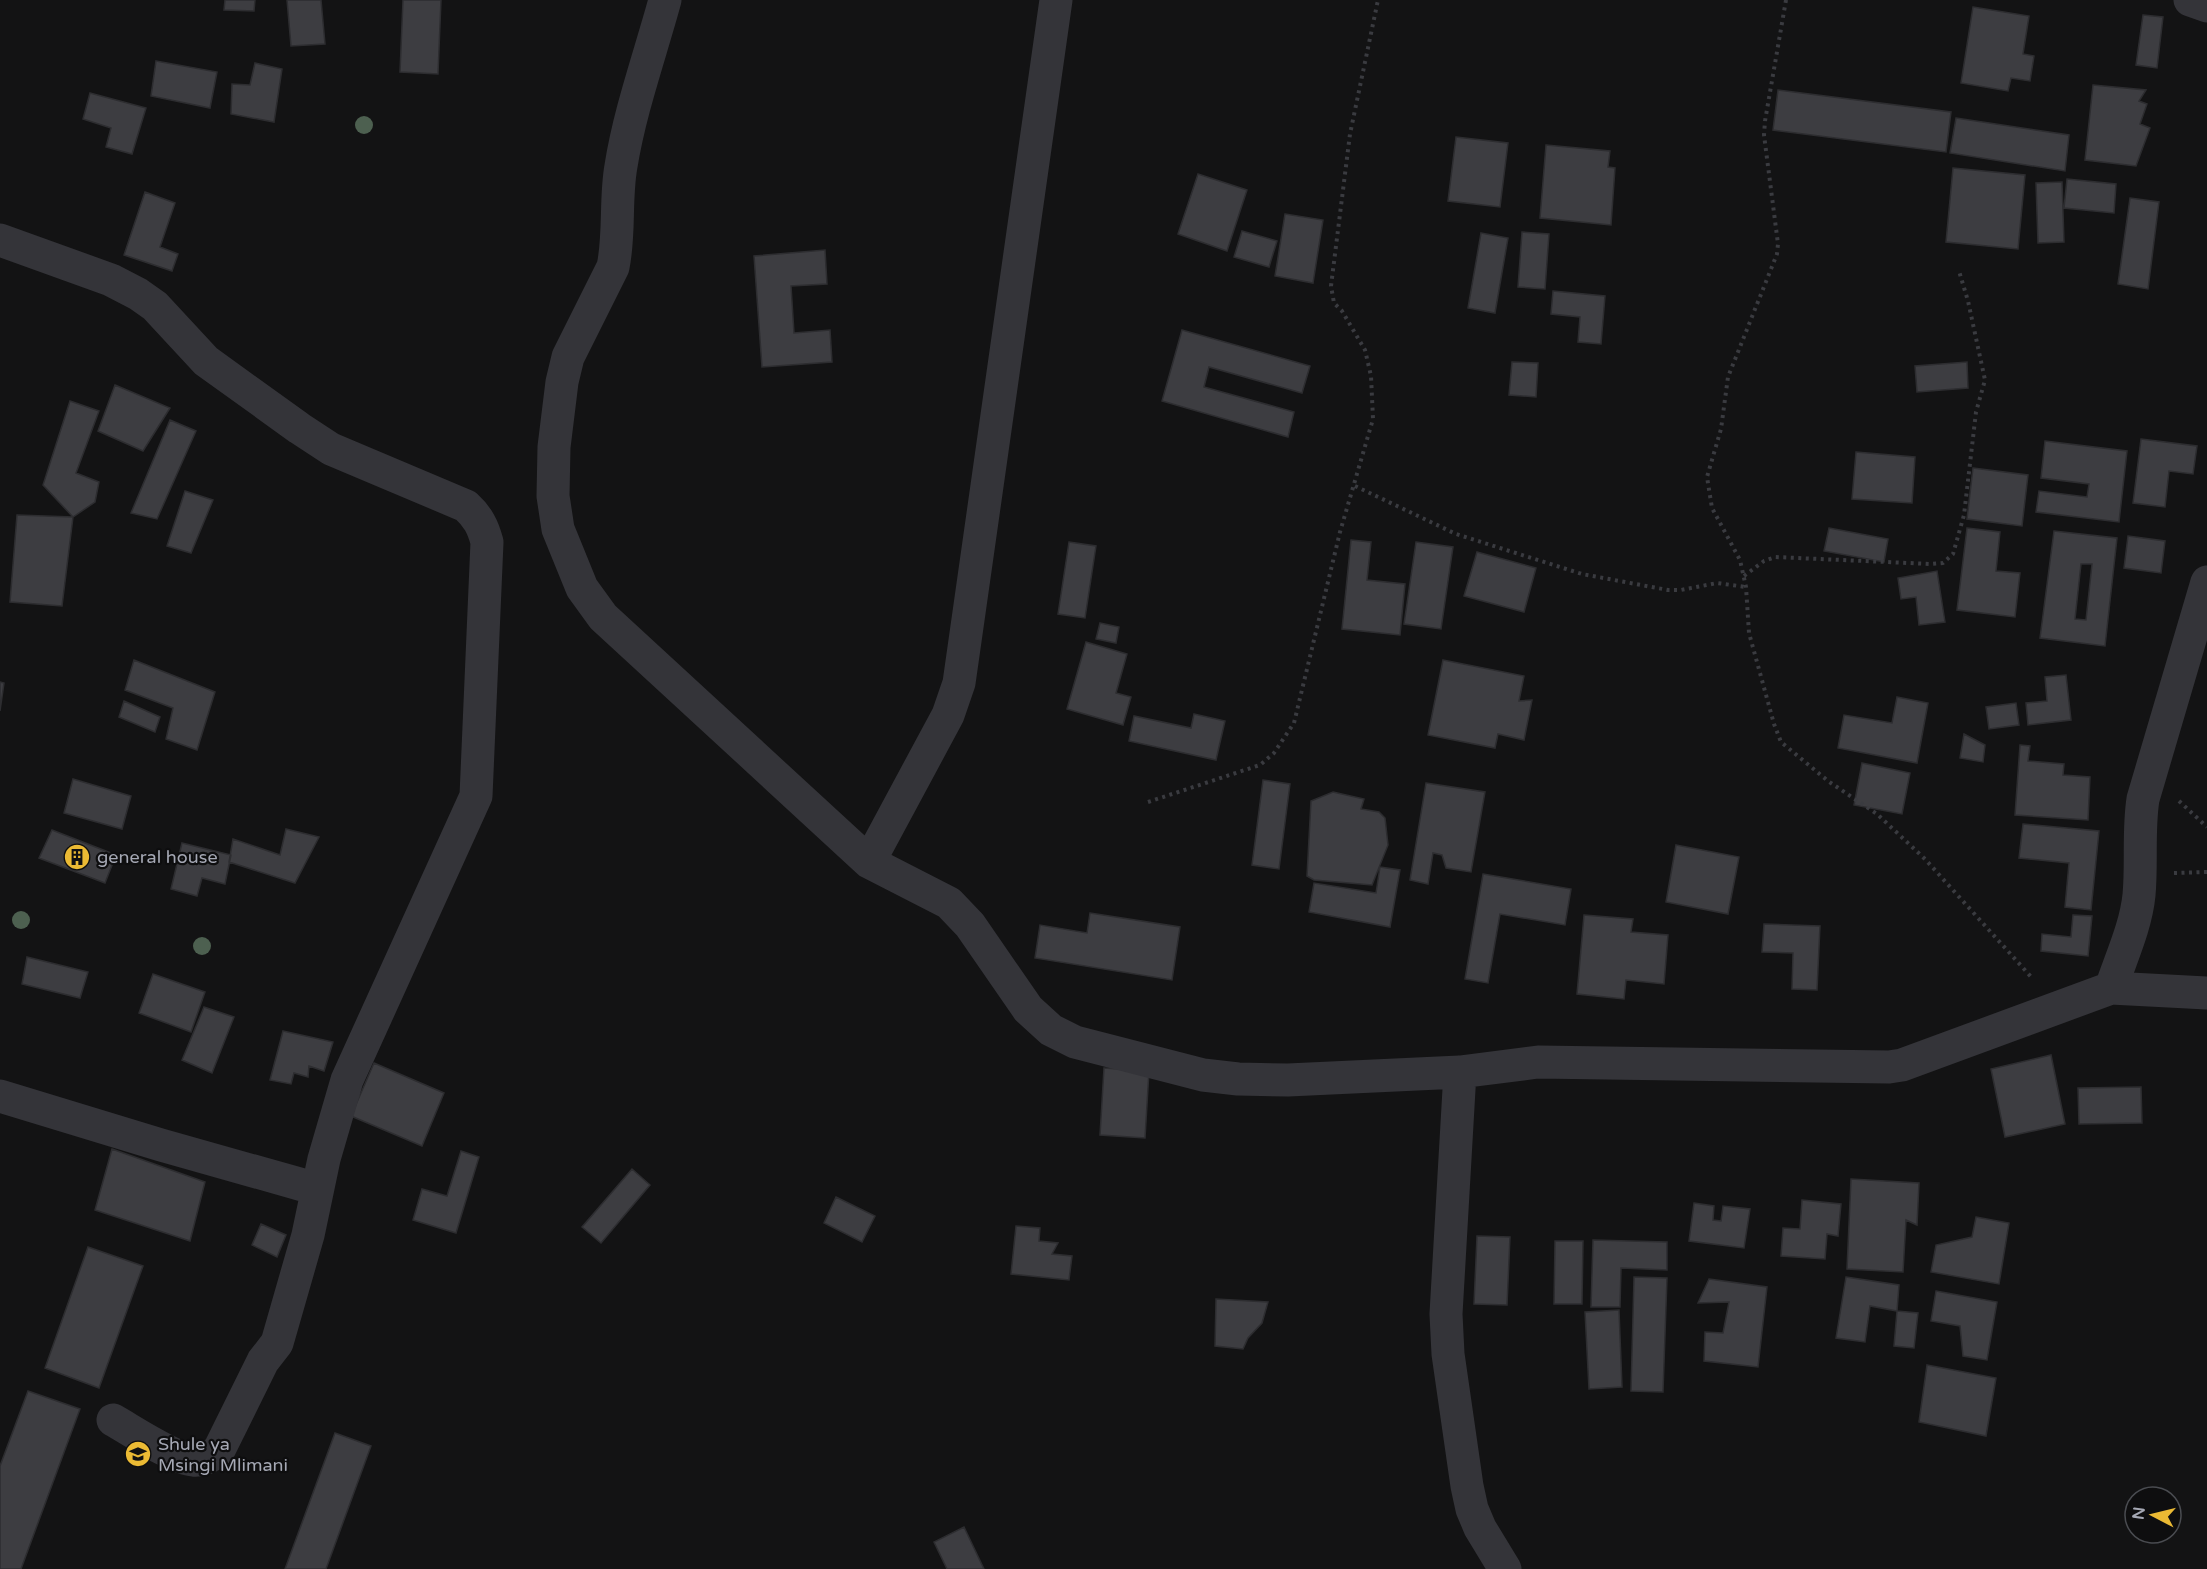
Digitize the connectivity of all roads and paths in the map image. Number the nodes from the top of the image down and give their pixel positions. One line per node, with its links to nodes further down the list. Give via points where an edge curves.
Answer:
1 (665, 0): 14 (street, via 620,168 613,267 568,357 562,382 554,457 553,496 558,529 582,588 603,617)
2 (1056, 0): 14 (street, via 959,683 948,715)
3 (1378, 0): 9 (path, via 1350,134 1331,286 1334,303 1365,350 1371,376 1373,419)
4 (1786, 0): 10 (path, via 1764,135 1777,254 1728,377 1723,421 1707,477 1712,508 1740,560)
5 (2190, 0): 6 (street)
6 (2207, 6)
7 (0, 240): 20 (street, via 111,280 138,294 155,306 206,361 298,428 331,449 455,499 475,514 482,526 487,542 476,796 347,1080)
8 (1959, 271): 10 (path, via 1985,381 1976,412 1964,515 1953,554 1943,563 1931,564 1774,557)
9 (1355, 486): 12 (path, via 1446,531 1582,573 1668,590 1717,583); 13 (path, via 1340,532 1294,723 1274,753 1260,765)
10 (1744, 576): 12 (path)
11 (2207, 582): 15 (street, via 2143,799 2139,897)
12 (1746, 587): 17 (path, via 1749,633 1781,742 1877,814 1925,859)
13 (1148, 802)
14 (869, 862): 18 (street, via 949,903 970,925 1028,1010 1051,1030 1075,1042 1203,1075 1238,1079)
15 (2111, 988): 16 (street); 17 (street)
16 (2207, 993)
17 (2059, 1007): 18 (street, via 1889,1067 1538,1062)
18 (1460, 1072): 22 (street, via 1446,1314 1448,1354 1472,1509)
19 (0, 1096): 20 (street)
20 (317, 1189): 21 (street, via 277,1343 263,1361 219,1450 207,1458 187,1460)
21 (113, 1420)
22 (1505, 1569)

